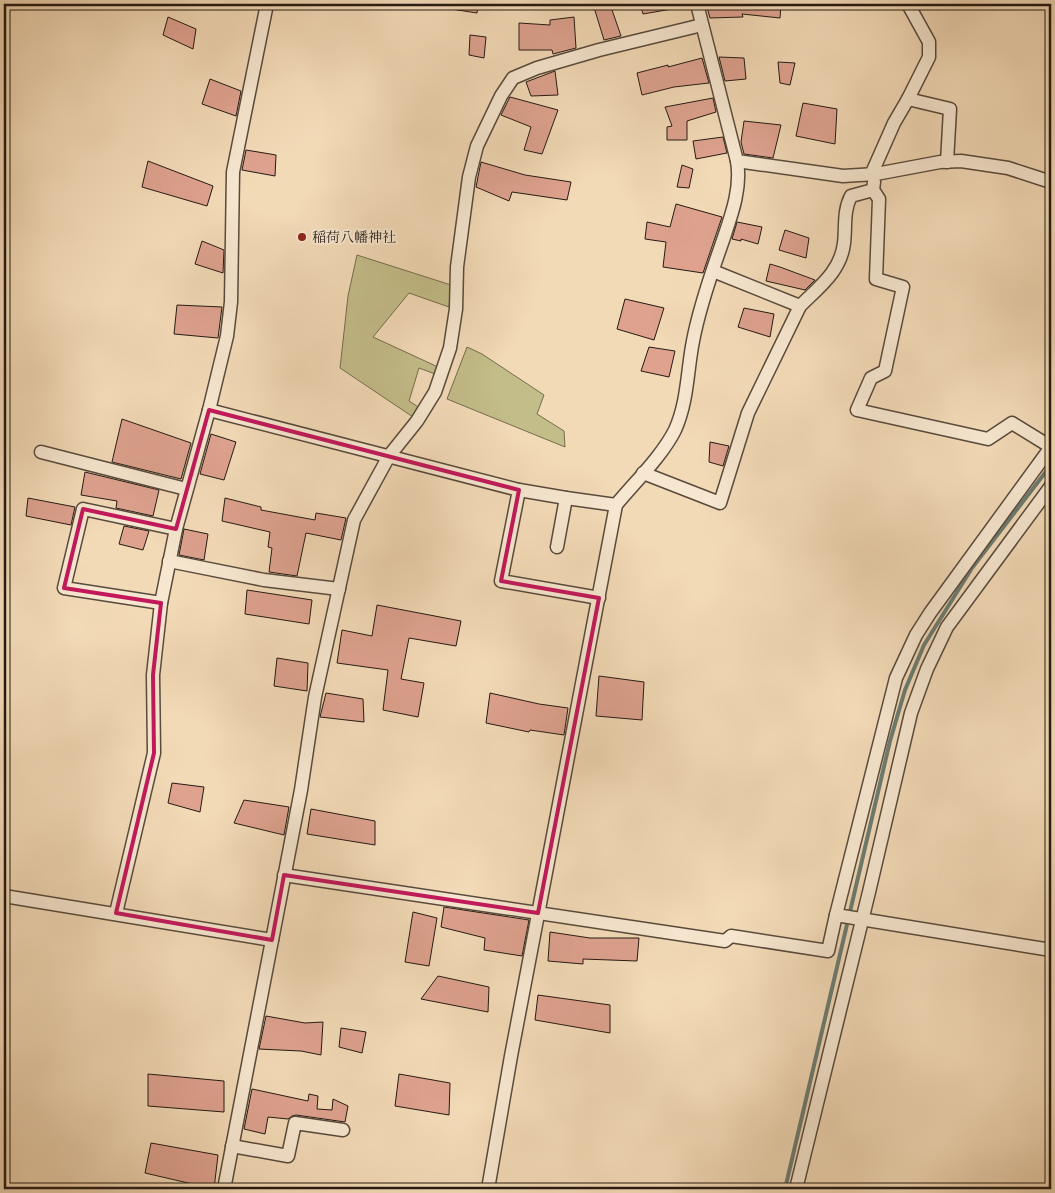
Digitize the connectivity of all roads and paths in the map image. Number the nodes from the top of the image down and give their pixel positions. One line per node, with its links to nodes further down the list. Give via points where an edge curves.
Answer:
1 (267, 4): 13 (street, via 233,172 231,302 227,336)
2 (697, 4): 4 (street)
3 (908, 4): 5 (street, via 929,42 929,57)
4 (702, 25): 6 (street); 16 (street, via 599,50 513,78 477,146 469,177 450,348 435,392)
5 (908, 99): 7 (street, via 950,109); 8 (street, via 894,123)
6 (737, 161): 8 (street, via 844,176); 11 (street, via 739,175 734,208)
7 (947, 162): 8 (street); 9 (street, via 1008,168)
8 (874, 174): 10 (street)
9 (1051, 182)
10 (873, 190): 12 (street, via 851,196 846,206 842,256 831,276); 14 (street, via 879,199 876,279 903,287 885,371 871,378 857,410 988,439 1012,423)
11 (713, 271): 12 (street); 17 (street, via 692,341 688,382 680,416 674,432)
12 (800, 306): 17 (street, via 748,413 720,503)
13 (209, 410): 16 (street); 19 (street)
14 (1051, 447): 33 (street, via 930,613 896,678)
15 (41, 452): 19 (street)
16 (389, 456): 20 (street); 26 (street, via 354,520)
17 (643, 473): 22 (street)
18 (1051, 486): 34 (street, via 946,627 927,668 911,713)
19 (186, 490): 23 (street)
20 (519, 490): 21 (street); 27 (street, via 501,581)
21 (566, 498): 22 (street); 24 (street)
22 (616, 505): 27 (street)
23 (176, 530): 25 (street); 28 (street, via 83,509 64,588)
24 (557, 547)
25 (170, 561): 26 (street, via 264,580); 28 (street)
26 (339, 589): 29 (street, via 315,697)
27 (599, 598): 32 (street)
28 (161, 603): 31 (street, via 153,675 154,753)
29 (284, 875): 32 (street); 35 (street)
30 (4, 896): 31 (street)
31 (116, 913): 35 (street)
32 (538, 913): 33 (street, via 828,951); 40 (street)
33 (839, 916): 34 (street)
34 (859, 919): 36 (street); 41 (street)
35 (272, 940): 38 (street)
36 (1051, 950)
37 (343, 1130): 38 (street, via 295,1123 288,1156)
38 (232, 1146): 39 (street)
39 (224, 1189)
40 (488, 1189)
41 (796, 1189)

